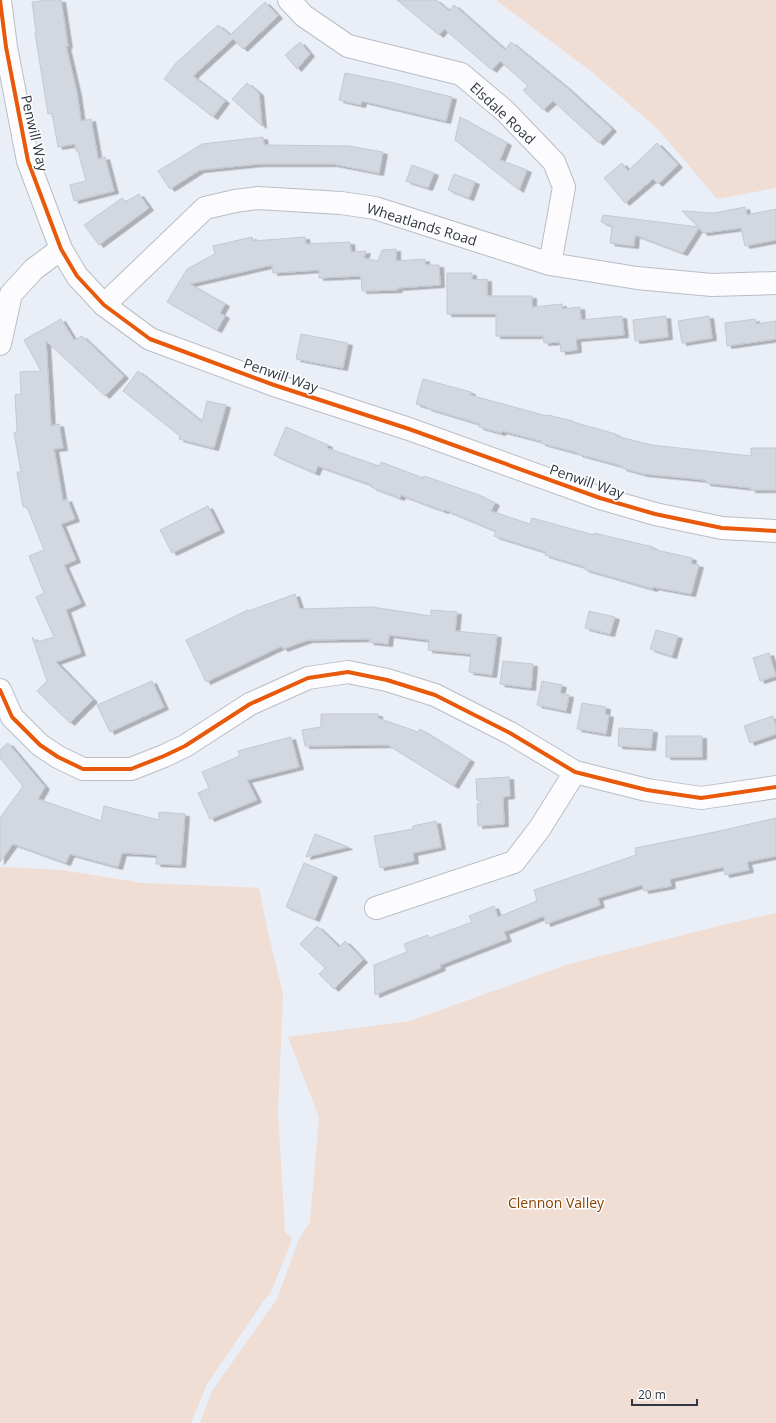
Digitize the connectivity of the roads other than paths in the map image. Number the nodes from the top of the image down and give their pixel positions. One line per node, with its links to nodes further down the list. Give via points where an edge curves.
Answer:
1 (0, 0): 3 (street, Penwill Way, via 6,47 28,161)
2 (289, 0): 4 (street, Elsdale Road, via 304,16 348,46 461,74 505,111 554,162 564,187)
3 (61, 249): 6 (street, Penwill Way, via 77,276); 7 (street, via 34,269 11,294)
4 (550, 264): 5 (street, Wheatlands Road, via 637,278 712,285); 6 (street, Wheatlands Road, via 375,208 341,203 258,198 235,200 205,208)
5 (776, 283)
6 (104, 305): 8 (street, Penwill Way, via 150,339 274,385 410,429 600,498 654,514 722,528)
7 (0, 344)
8 (776, 531)
9 (0, 690): 10 (street, via 12,717 40,745 58,757 83,768 131,768 185,746 250,704 308,678 348,672 387,680 435,695 510,733)
10 (575, 772): 11 (street, via 647,790 701,798); 12 (street, via 540,828 514,862)
11 (776, 787)
12 (376, 908)

